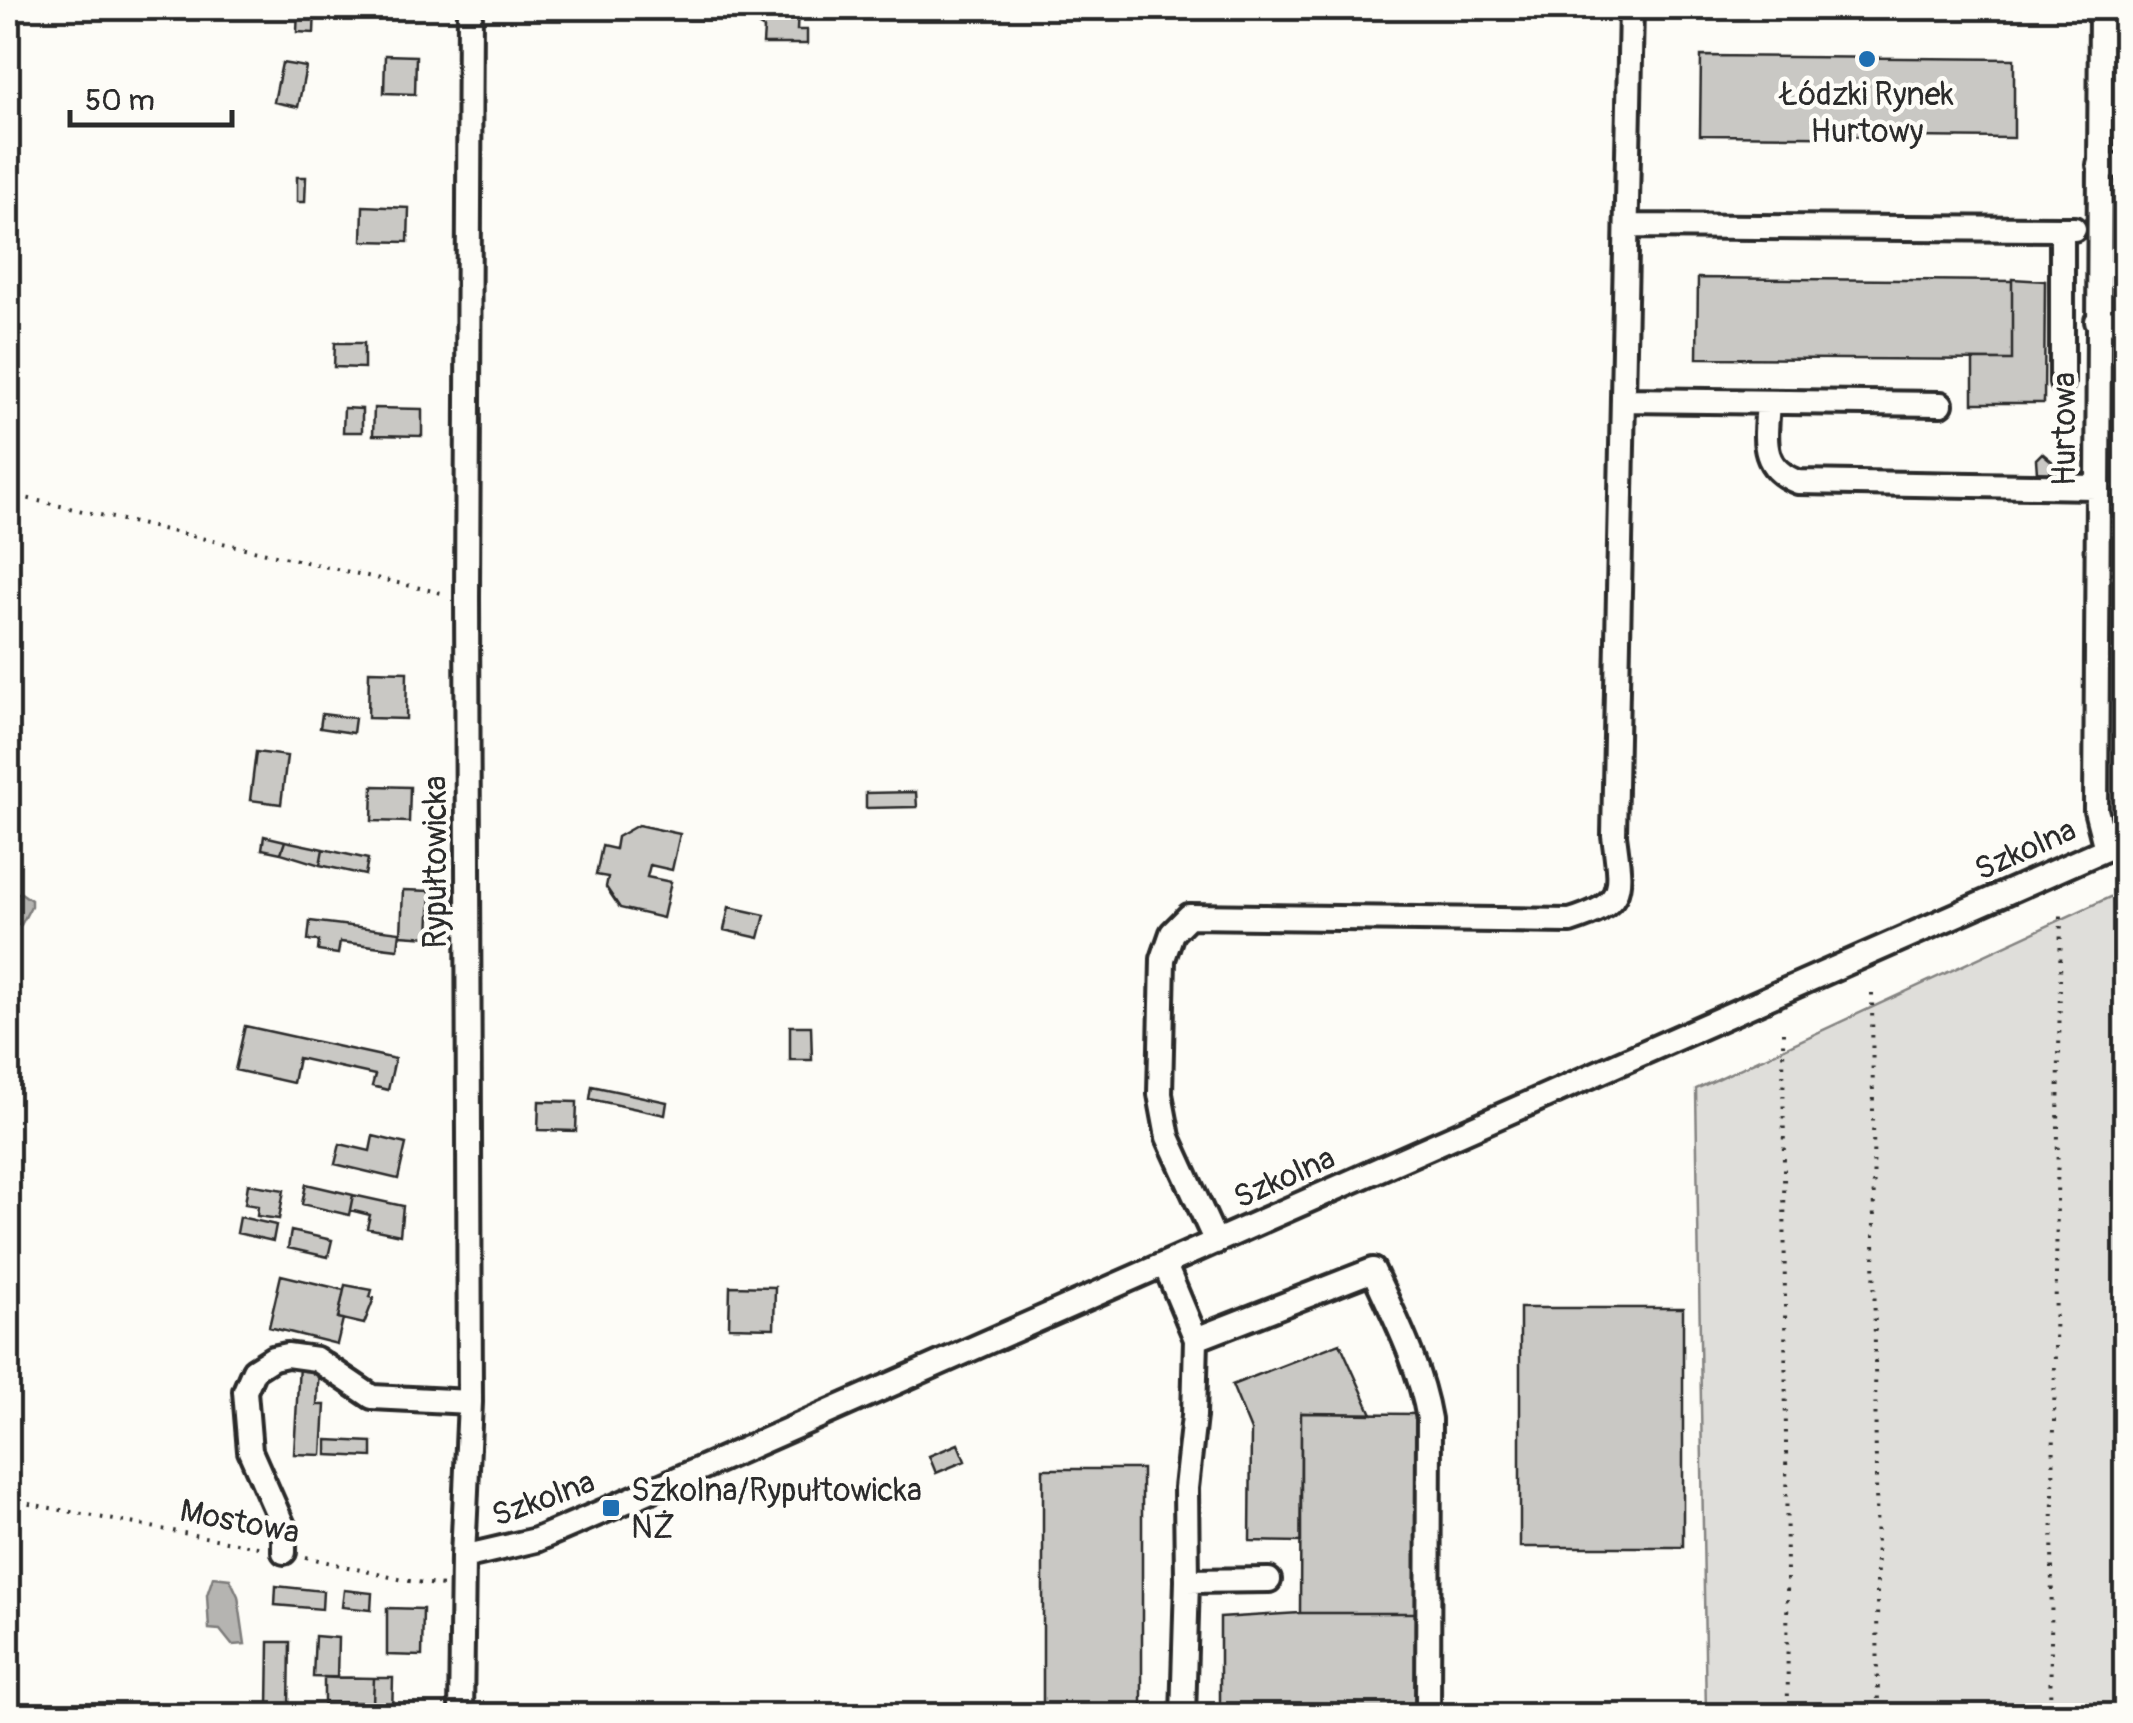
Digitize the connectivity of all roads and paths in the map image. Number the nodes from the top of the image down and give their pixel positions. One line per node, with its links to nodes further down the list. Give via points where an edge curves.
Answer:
1 (470, 8): 19 (street, Rypułtowicka)
2 (1632, 8): 8 (street)
3 (2087, 8): 5 (street)
4 (2101, 8): 5 (street, Hurtowa)
5 (2100, 35): 6 (street, Hurtowa)
6 (2099, 165): 7 (street); 10 (street, Hurtowa)
7 (2126, 166)
8 (1627, 226): 9 (street); 14 (street)
9 (2062, 229): 10 (street); 13 (street)
10 (2098, 229): 11 (street, Hurtowa)
11 (2097, 321): 12 (street); 17 (street, Hurtowa)
12 (2126, 322)
13 (2062, 383)
14 (1626, 400): 15 (street); 24 (street, via 1617,894 1600,912 1570,921 1189,916 1172,933 1162,959 1160,1094 1168,1138)
15 (1768, 402): 16 (street); 17 (street, via 1770,462 1798,482)
16 (1941, 404)
17 (2096, 487): 20 (street, Hurtowa, via 2096,810)
18 (8, 494): 19 (path)
19 (467, 598): 27 (street, Rypułtowicka)
20 (2116, 844): 24 (street, Szkolna)
21 (2062, 909): 39 (path)
22 (1872, 993): 38 (path)
23 (1783, 1032): 37 (path)
24 (1216, 1242): 25 (street, Szkolna)
25 (1165, 1265): 26 (street); 30 (street, Szkolna, via 536,1540)
26 (1196, 1340): 32 (street, via 1186,1488); 36 (street, via 1374,1270 1414,1364 1428,1419)
27 (470, 1402): 29 (street, via 372,1397 316,1359 273,1358 254,1370 245,1391 250,1451 284,1528); 30 (street, Rypułtowicka)
28 (8, 1500): 29 (path, Mostowa)
29 (284, 1552): 33 (path, Mostowa)
30 (463, 1557): 33 (street, Rypułtowicka)
31 (1269, 1580): 32 (street)
32 (1188, 1581): 35 (street)
33 (463, 1589): 34 (street, Rypułtowicka)
34 (462, 1716)
35 (1183, 1716)
36 (1428, 1716)
37 (1788, 1716)
38 (1878, 1716)
39 (2050, 1716)

